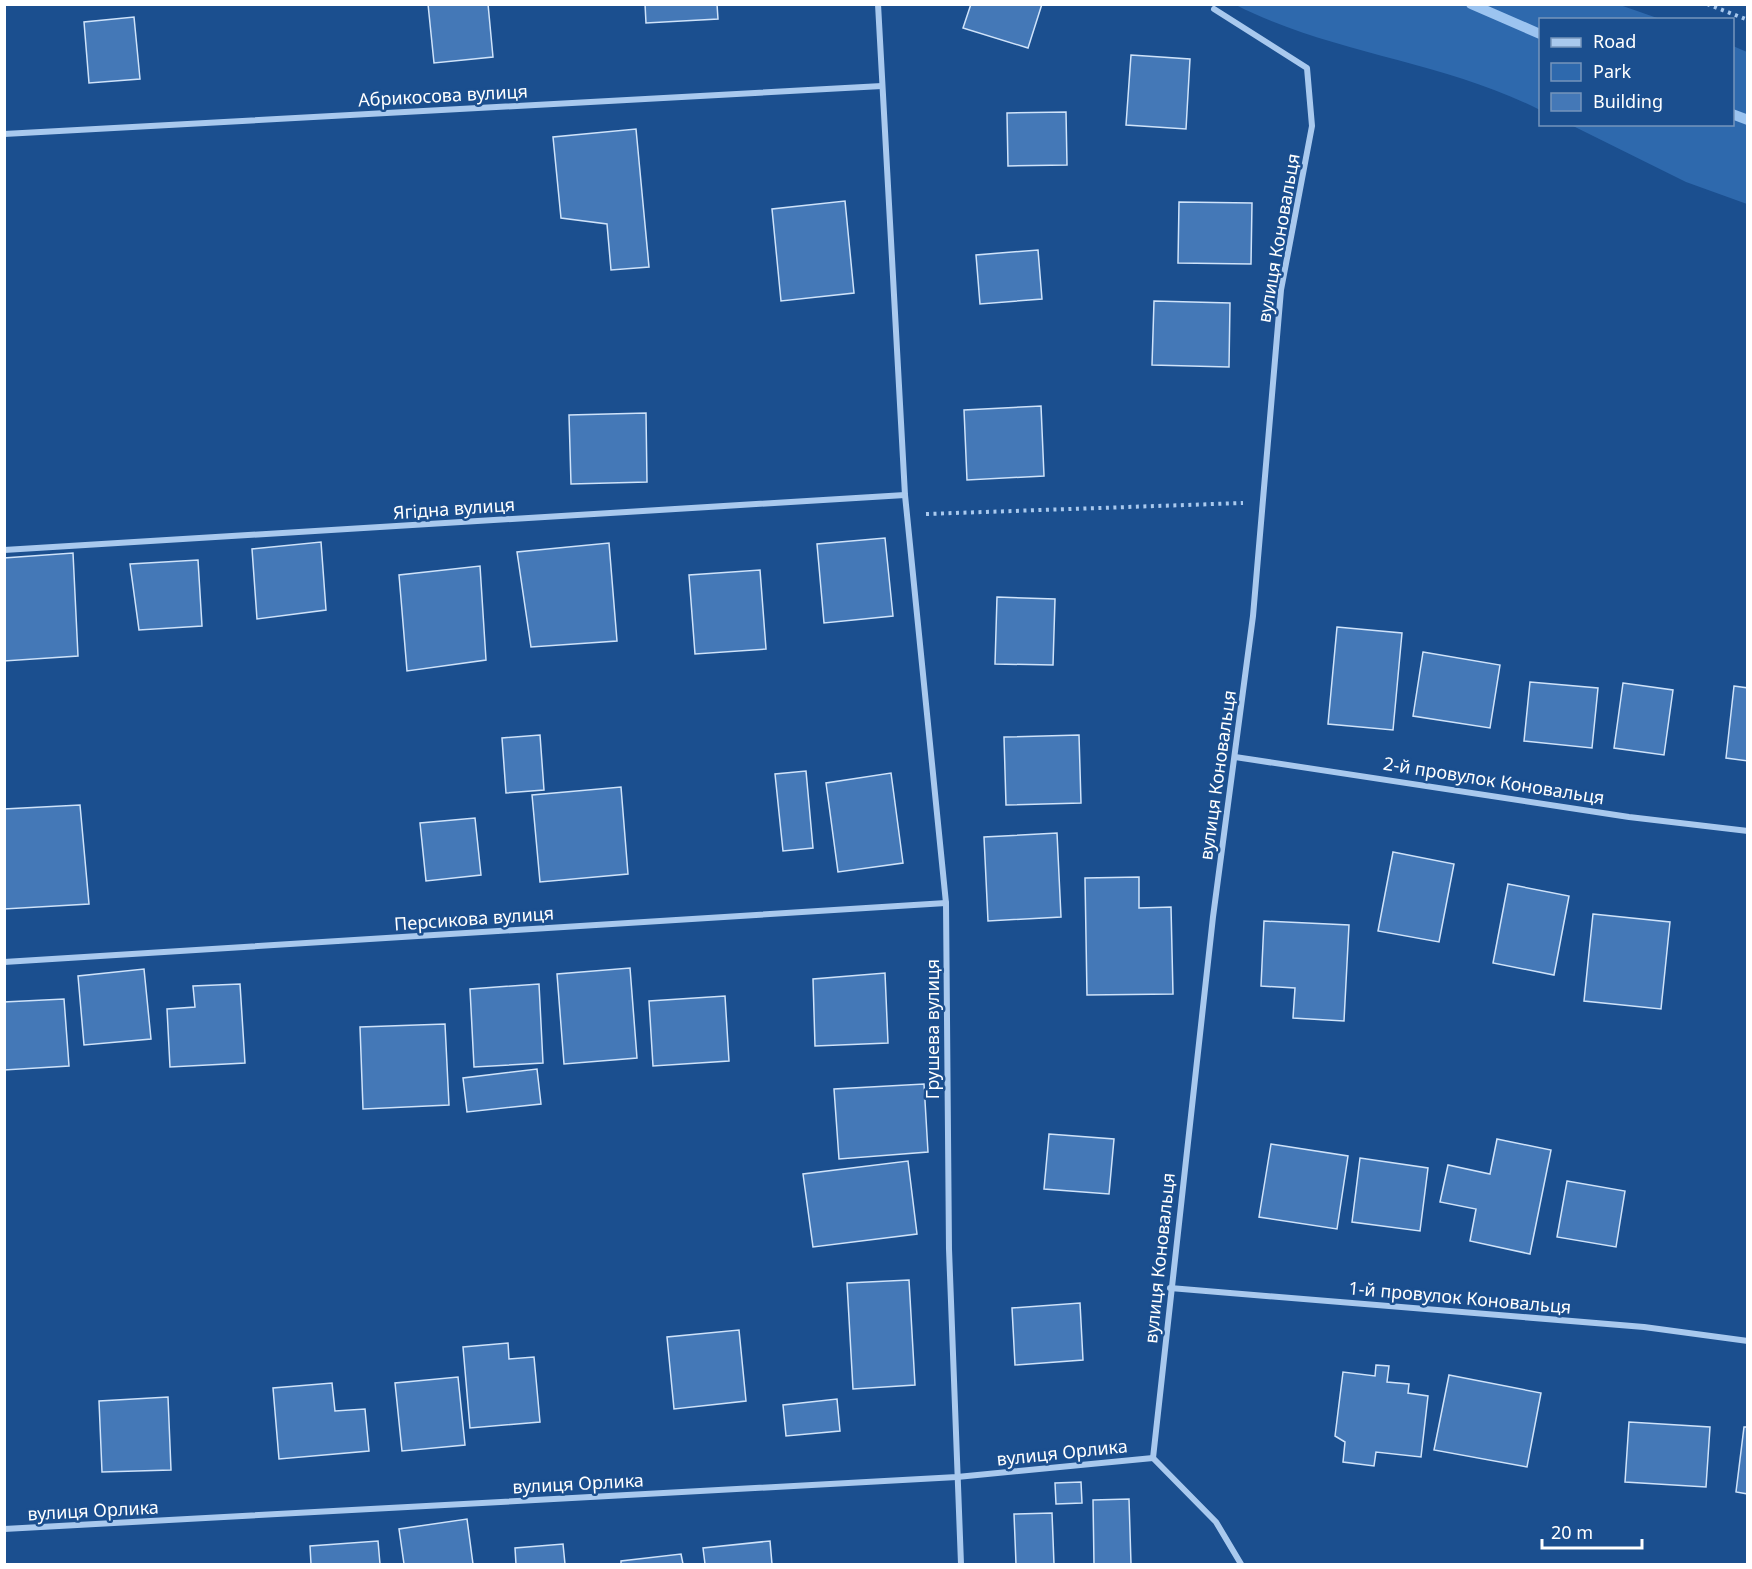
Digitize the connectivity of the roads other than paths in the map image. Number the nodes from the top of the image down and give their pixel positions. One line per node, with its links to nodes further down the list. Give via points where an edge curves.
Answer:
1 (878, 4): 3 (street, Грушева вулиця)
2 (1214, 9): 7 (street, вулиця Коновальця, via 1307,68 1312,126 1281,290 1253,616)
3 (882, 86): 4 (street, Абрикосова вулиця); 5 (street, Грушева вулиця)
4 (4, 134)
5 (905, 495): 6 (street, Ягідна вулиця); 9 (street, Грушева вулиця)
6 (4, 550)
7 (1235, 757): 8 (street, 2-й провулок Коновальця, via 1629,817); 11 (street, вулиця Коновальця, via 1212,917)
8 (1748, 831)
9 (946, 903): 10 (street, Персикова вулиця); 14 (street, Грушева вулиця, via 949,1249)
10 (4, 962)
11 (1170, 1288): 12 (street, 1-й провулок Коновальця, via 1644,1328); 13 (street, вулиця Коновальця)
12 (1748, 1341)
13 (1153, 1458): 14 (street, вулиця Орлика); 17 (street, via 1216,1522)
14 (957, 1478): 15 (street, вулиця Орлика); 16 (street, Грушева вулиця)
15 (4, 1529)
16 (962, 1564)
17 (1241, 1564)

